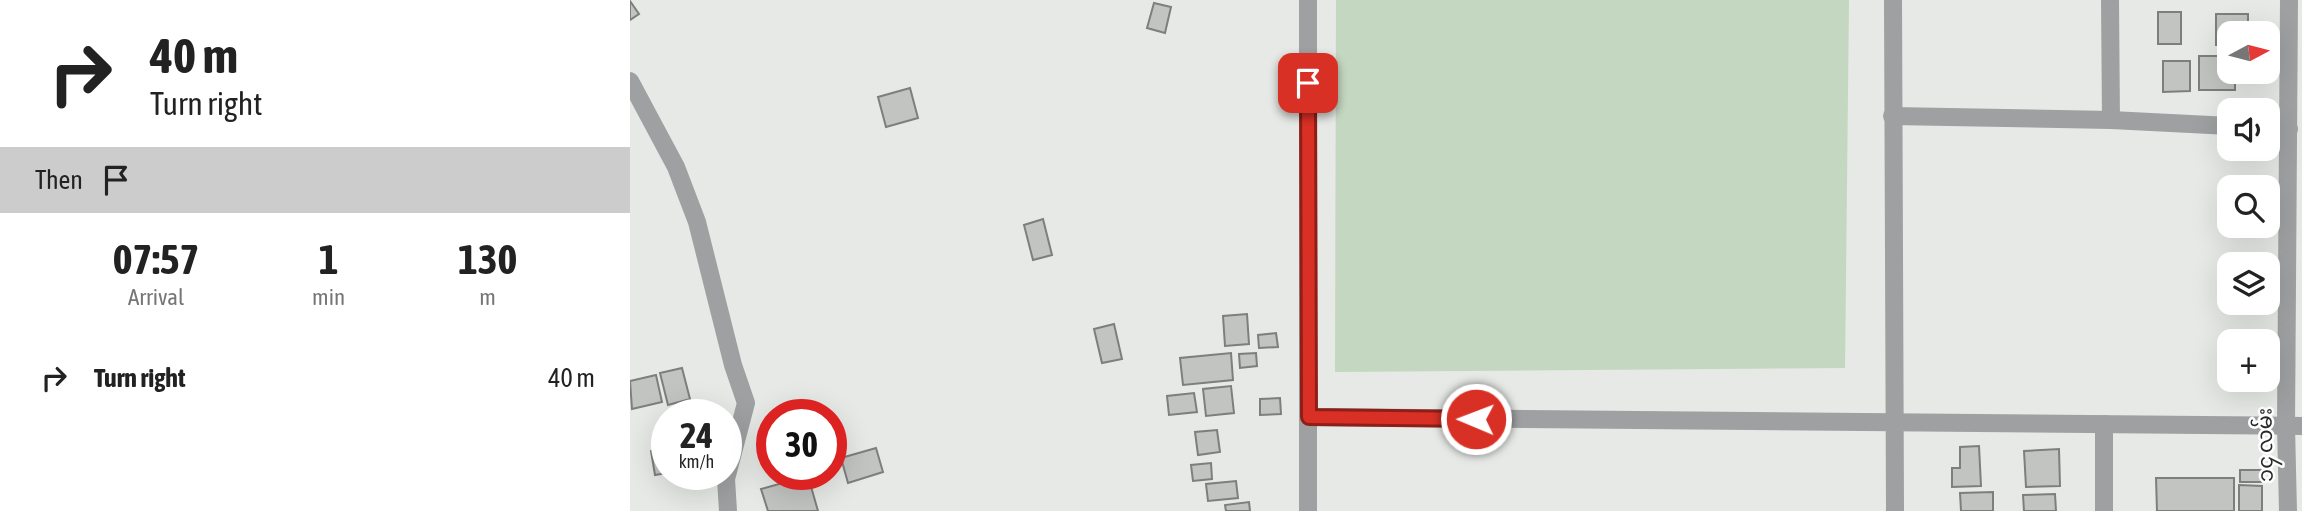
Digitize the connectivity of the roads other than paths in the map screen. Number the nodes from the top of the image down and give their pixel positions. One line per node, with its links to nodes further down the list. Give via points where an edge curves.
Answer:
1 (1308, 0): 11 (street)
2 (1893, 0): 6 (street)
3 (2110, 0): 7 (street)
4 (2289, 0): 10 (street, ၁၄ လမ်း)
5 (630, 80): 15 (street, via 676,167 697,222 733,365 747,402 726,479)
6 (1892, 116): 7 (street); 12 (street)
7 (2111, 120): 8 (street)
8 (2217, 125)
9 (2280, 129): 10 (street)
10 (2289, 129): 14 (street, ၁၄ လမ်း)
11 (1309, 417): 12 (street); 16 (street)
12 (1896, 423): 13 (street); 17 (street)
13 (2104, 424): 14 (street); 18 (street)
14 (2294, 426): 19 (street, ၁၄ လမ်း)
15 (728, 511)
16 (1308, 511)
17 (1895, 511)
18 (2104, 511)
19 (2288, 511)

